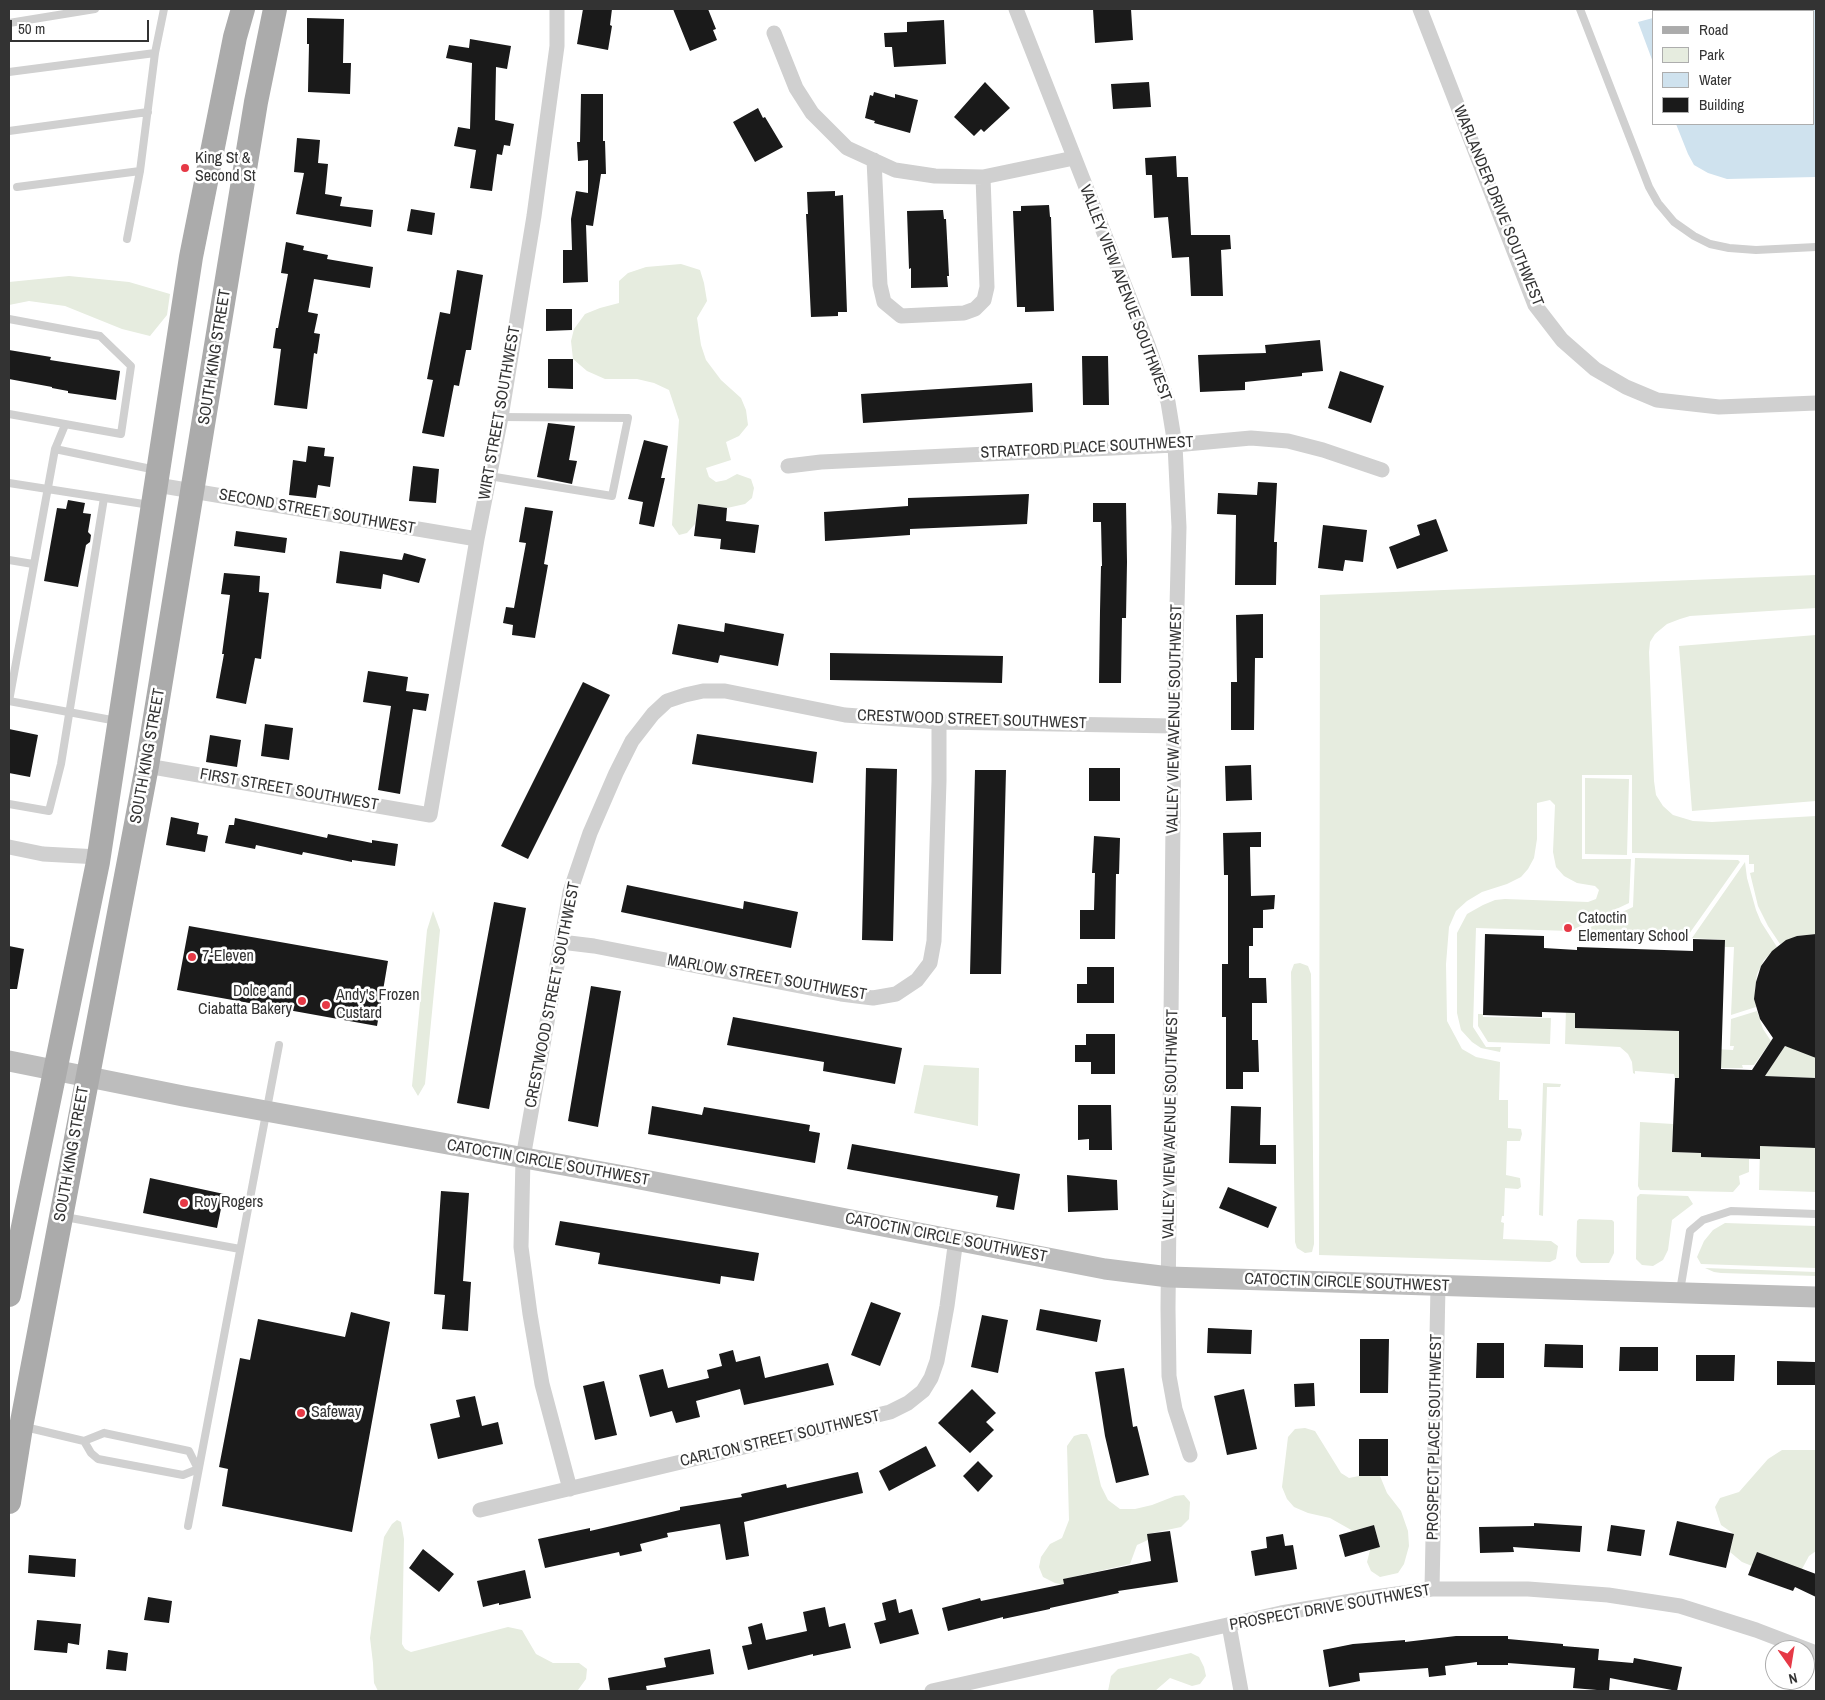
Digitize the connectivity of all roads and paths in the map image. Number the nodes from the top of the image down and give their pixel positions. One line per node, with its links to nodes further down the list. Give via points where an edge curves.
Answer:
1 (95, 9): 9 (lane)
2 (164, 9): 11 (lane)
3 (243, 9): 33 (main road, SOUTH KING STREET, via 192,257)
4 (275, 9): 35 (main road, SOUTH KING STREET, via 256,102)
5 (557, 9): 25 (street, WIRT STREET SOUTHWEST, via 557,46 534,216)
6 (1016, 9): 15 (street, VALLEY VIEW AVENUE SOUTHWEST)
7 (1420, 9): 23 (street, WARLANDER DRIVE SOUTHWEST, via 1535,305 1562,340 1594,369 1657,400 1719,407)
8 (1580, 9): 21 (lane, via 1650,187 1658,204 1674,222 1710,244 1729,248)
9 (9, 22)
10 (774, 33): 16 (street, via 796,88 812,113 847,148)
11 (155, 53): 12 (lane); 13 (lane)
12 (9, 72)
13 (148, 112): 14 (lane); 17 (lane)
14 (9, 131)
15 (1074, 158): 18 (street); 27 (street, VALLEY VIEW AVENUE SOUTHWEST, via 1168,402)
16 (874, 160): 18 (street, via 895,170 919,174); 18 (street, via 880,285 884,302 901,316 964,313 975,309 984,300 987,287)
17 (140, 171): 19 (lane); 20 (lane)
18 (983, 177)
19 (17, 187)
20 (127, 239)
21 (1816, 247)
22 (9, 318): 26 (lane, via 100,336 131,366 121,434)
23 (1816, 403)
24 (9, 414): 26 (lane)
25 (501, 417): 31 (street, WIRT STREET SOUTHWEST); 31 (lane, via 628,418 612,496)
26 (65, 425): 28 (lane)
27 (1175, 444): 29 (street, STRATFORD PLACE SOUTHWEST); 30 (street, STRATFORD PLACE SOUTHWEST, via 1251,438 1288,441); 44 (street, VALLEY VIEW AVENUE SOUTHWEST, via 1179,527)
28 (55, 449): 33 (lane); 34 (lane)
29 (788, 466)
30 (1382, 470)
31 (489, 476): 37 (street, WIRT STREET SOUTHWEST)
32 (9, 483): 34 (lane)
33 (157, 487): 35 (street, SECOND STREET SOUTHWEST); 36 (lane); 42 (main road, SOUTH KING STREET)
34 (48, 488): 36 (lane); 39 (lane)
35 (193, 491): 37 (street, SECOND STREET SOUTHWEST); 45 (main road, SOUTH KING STREET)
36 (104, 498): 41 (lane)
37 (477, 540): 47 (street, WIRT STREET SOUTHWEST)
38 (9, 560): 39 (lane)
39 (33, 564): 40 (lane)
40 (9, 701): 41 (lane)
41 (69, 712): 42 (lane); 46 (lane, via 49,811)
42 (119, 722): 49 (main road, SOUTH KING STREET)
43 (939, 722): 44 (street, CRESTWOOD STREET SOUTHWEST); 50 (street, CRESTWOOD STREET SOUTHWEST, via 845,715 725,692 703,692 667,701 632,741 613,780 570,892); 50 (street, MARLOW STREET SOUTHWEST, via 934,941 930,963 917,980 896,994 873,998 841,994)
44 (1174, 726): 61 (street, VALLEY VIEW AVENUE SOUTHWEST)
45 (147, 766): 47 (street, FIRST STREET SOUTHWEST); 54 (main road, SOUTH KING STREET)
46 (9, 804)
47 (430, 816)
48 (9, 847): 49 (street, via 43,854)
49 (99, 857): 53 (main road, SOUTH KING STREET)
50 (561, 942): 56 (street, CRESTWOOD STREET SOUTHWEST)
51 (279, 1045): 55 (lane)
52 (9, 1061): 53 (main road, CATOCTIN CIRCLE SOUTHWEST)
53 (55, 1071): 54 (main road, CATOCTIN CIRCLE SOUTHWEST); 64 (main road, SOUTH KING STREET)
54 (87, 1076): 55 (main road, CATOCTIN CIRCLE SOUTHWEST); 58 (main road, SOUTH KING STREET)
55 (266, 1111): 56 (main road, CATOCTIN CIRCLE SOUTHWEST); 60 (lane)
56 (523, 1158): 59 (main road, CATOCTIN CIRCLE SOUTHWEST); 70 (street, CRESTWOOD STREET SOUTHWEST, via 521,1247 530,1314 542,1384)
57 (1816, 1214): 63 (lane, via 1731,1211 1703,1220 1690,1231)
58 (61, 1216): 60 (lane); 66 (main road, SOUTH KING STREET)
59 (956, 1240): 61 (main road, CATOCTIN CIRCLE SOUTHWEST); 70 (street, CARLTON STREET SOUTHWEST, via 937,1361 923,1391 908,1403 890,1412)
60 (240, 1249): 69 (lane)
61 (1169, 1277): 62 (main road, CATOCTIN CIRCLE SOUTHWEST); 68 (street, VALLEY VIEW AVENUE SOUTHWEST, via 1169,1376 1175,1409)
62 (1438, 1286): 63 (main road, CATOCTIN CIRCLE SOUTHWEST); 74 (street, PROSPECT PLACE SOUTHWEST)
63 (1680, 1294): 65 (main road, CATOCTIN CIRCLE SOUTHWEST)
64 (9, 1295)
65 (1816, 1297)
66 (15, 1425): 67 (lane); 71 (main road, SOUTH KING STREET)
67 (84, 1441): 69 (lane, via 98,1459 183,1475); 69 (lane, via 104,1433 189,1451)
68 (1190, 1455)
69 (198, 1469): 73 (lane)
70 (570, 1489): 72 (street, CARLTON STREET SOUTHWEST)
71 (9, 1502)
72 (480, 1510)
73 (188, 1526)
74 (1432, 1589): 75 (street, PROSPECT DRIVE SOUTHWEST, via 1366,1598); 76 (street, PROSPECT DRIVE SOUTHWEST, via 1528,1589 1680,1606)
75 (1229, 1625): 77 (street, PROSPECT DRIVE SOUTHWEST); 79 (street)
76 (1816, 1653)
77 (970, 1687): 78 (street, PROSPECT DRIVE SOUTHWEST)
78 (932, 1691)
79 (1241, 1691)

